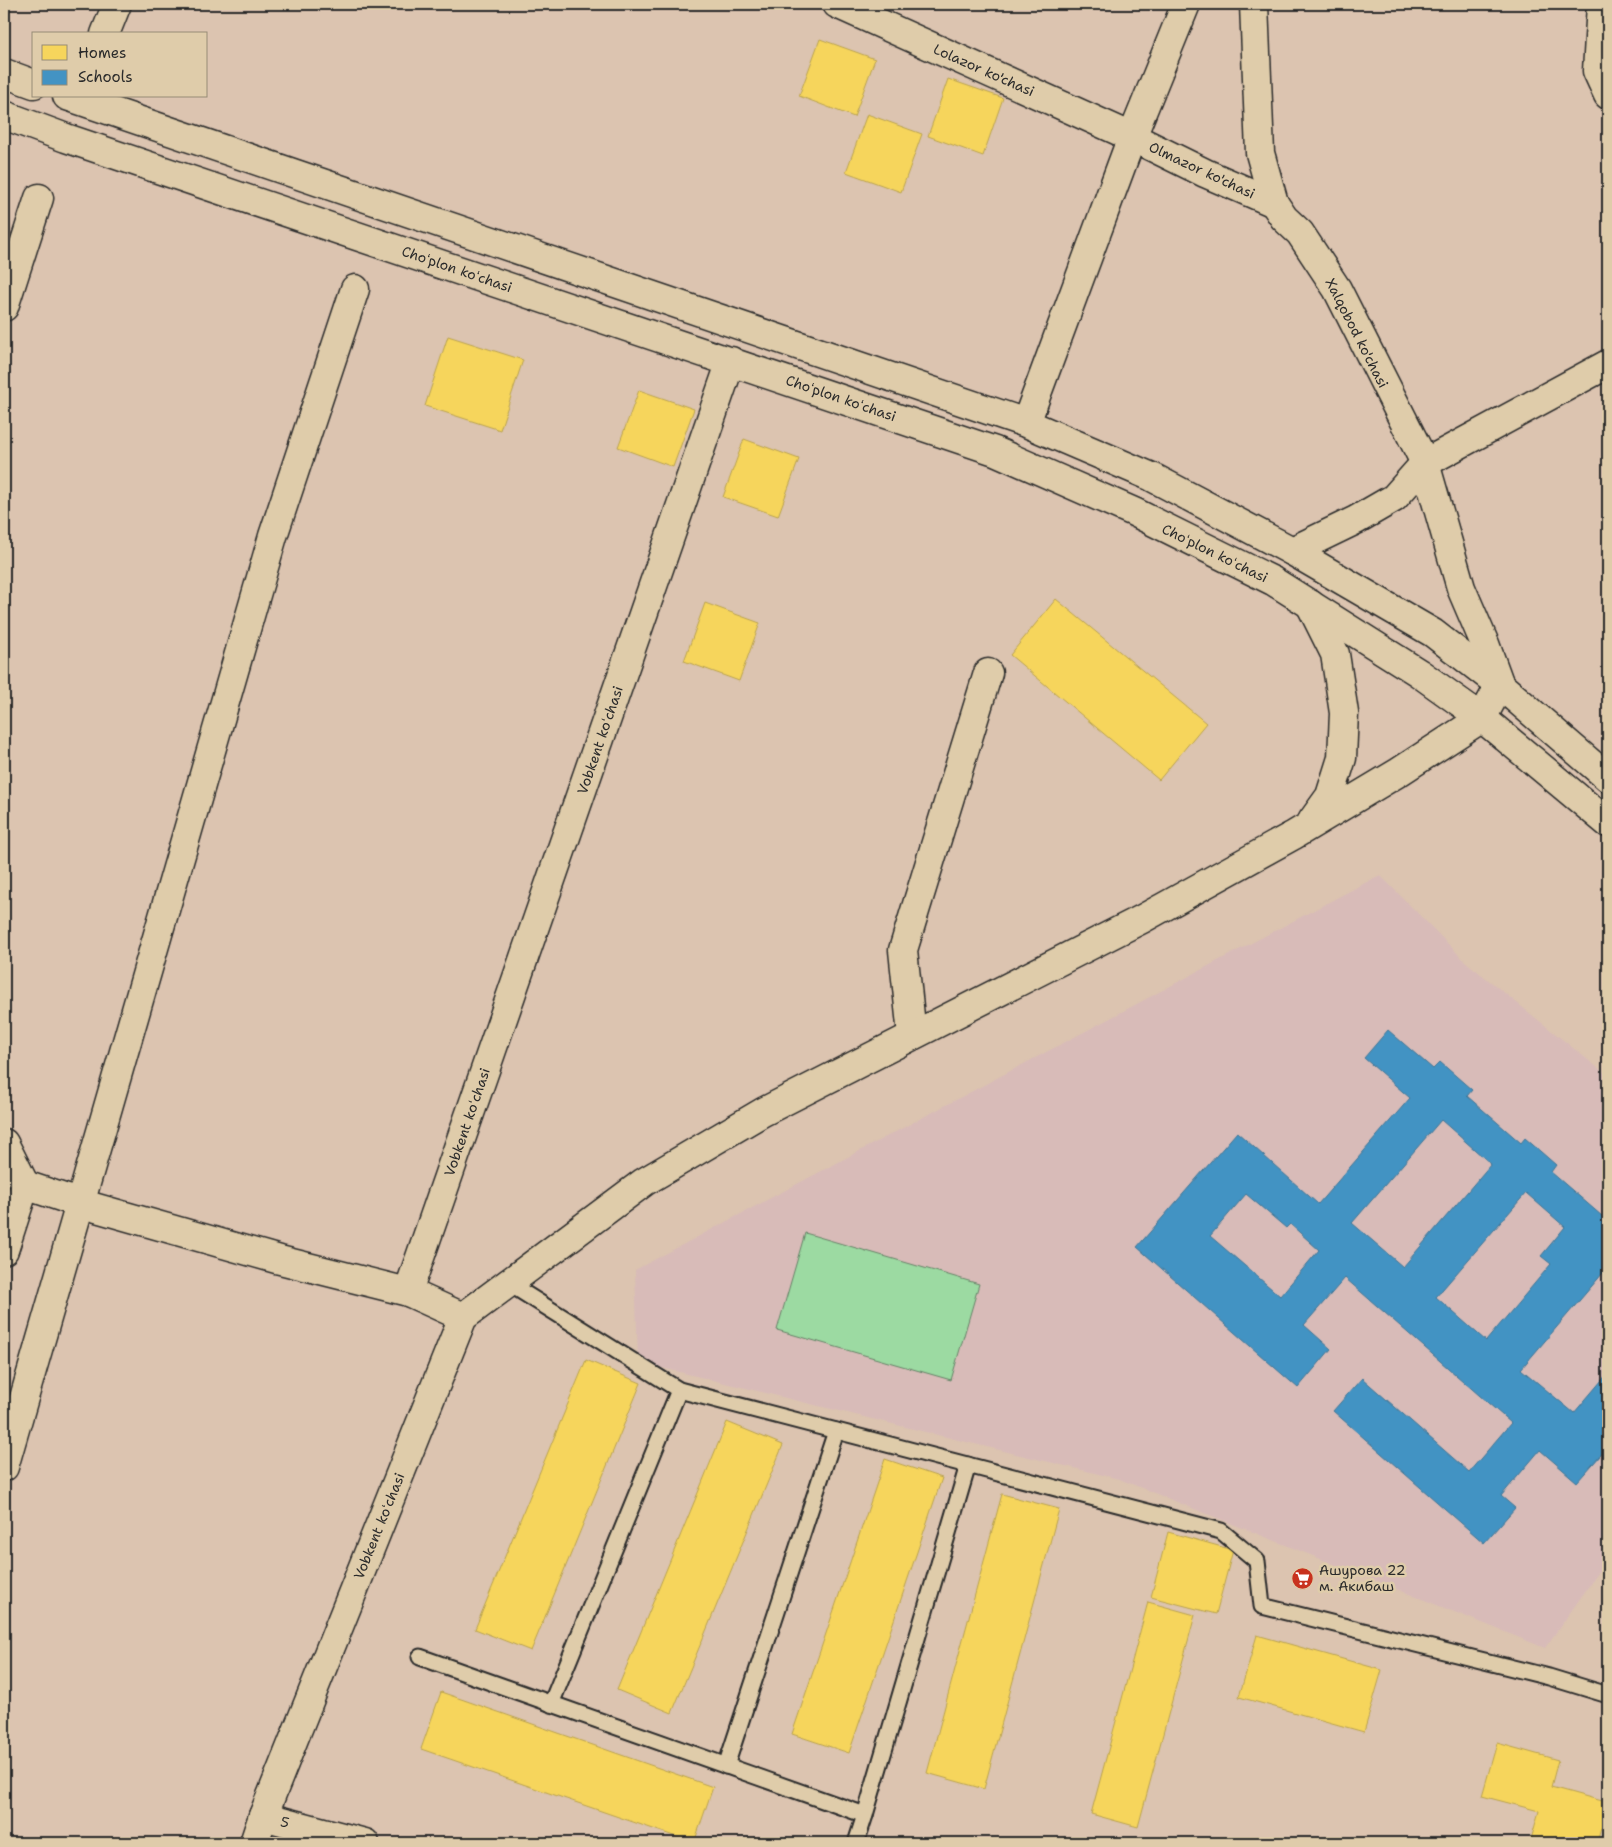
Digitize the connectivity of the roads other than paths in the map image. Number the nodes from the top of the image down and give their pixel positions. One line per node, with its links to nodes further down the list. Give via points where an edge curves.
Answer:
1 (117, 4): 6 (street)
2 (837, 4): 12 (street, Lolazor ko'chasi)
3 (1186, 4): 12 (street)
4 (1254, 4): 14 (street, Xalqobod ko'chasi, via 1260,153)
5 (1602, 4): 9 (street, via 1597,71)
6 (106, 32)
7 (4, 73): 8 (street)
8 (32, 83)
9 (1608, 95)
10 (79, 98): 19 (street)
11 (4, 115): 17 (street, Choʻplon koʻchasi)
12 (1132, 137): 14 (street, Olmazor ko'chasi); 19 (street)
13 (39, 198): 16 (street)
14 (1274, 203): 20 (street, Xalqobod ko'chasi, via 1300,233 1337,289)
15 (355, 289): 32 (street, via 273,536)
16 (4, 307)
17 (731, 361): 22 (street, Choʻplon koʻchasi, via 995,451 1134,512 1273,581); 35 (street, Vobkent koʻchasi)
18 (1608, 364): 20 (street)
19 (1026, 423): 21 (street, via 1152,477)
20 (1425, 463): 21 (street, via 1394,498); 24 (street, Xalqobod ko'chasi, via 1462,588)
21 (1292, 551): 24 (street, via 1433,633)
22 (1310, 604): 25 (street, Choʻplon koʻchasi, via 1419,672); 28 (street, via 1335,654 1344,713 1342,758 1330,796)
23 (988, 673): 29 (street, via 903,950)
24 (1500, 685): 25 (street); 26 (street)
25 (1482, 718): 27 (street, Choʻplon koʻchasi); 28 (street)
26 (1608, 778)
27 (1608, 823)
28 (1308, 826): 29 (street, via 1142,919)
29 (912, 1035): 34 (street, via 763,1112 644,1182)
30 (4, 1142): 31 (street)
31 (25, 1186): 32 (street); 33 (street)
32 (79, 1203): 35 (street, via 280,1260); 40 (street)
33 (4, 1250)
34 (508, 1283): 36 (street); 37 (lane)
35 (408, 1292): 36 (street)
36 (463, 1317): 46 (street, Vobkent koʻchasi)
37 (678, 1390): 38 (lane); 43 (lane)
38 (836, 1431): 39 (lane); 44 (lane)
39 (968, 1465): 42 (lane, via 1222,1531 1256,1561 1262,1606 1549,1677); 45 (lane)
40 (4, 1467)
41 (420, 1657): 43 (lane)
42 (1608, 1695)
43 (551, 1704): 44 (lane)
44 (726, 1766): 45 (lane)
45 (865, 1815): 49 (lane)
46 (264, 1816): 47 (street, Vobkent koʻchasi); 48 (street, 5 / 5)
47 (254, 1843)
48 (365, 1843)
49 (856, 1843)

